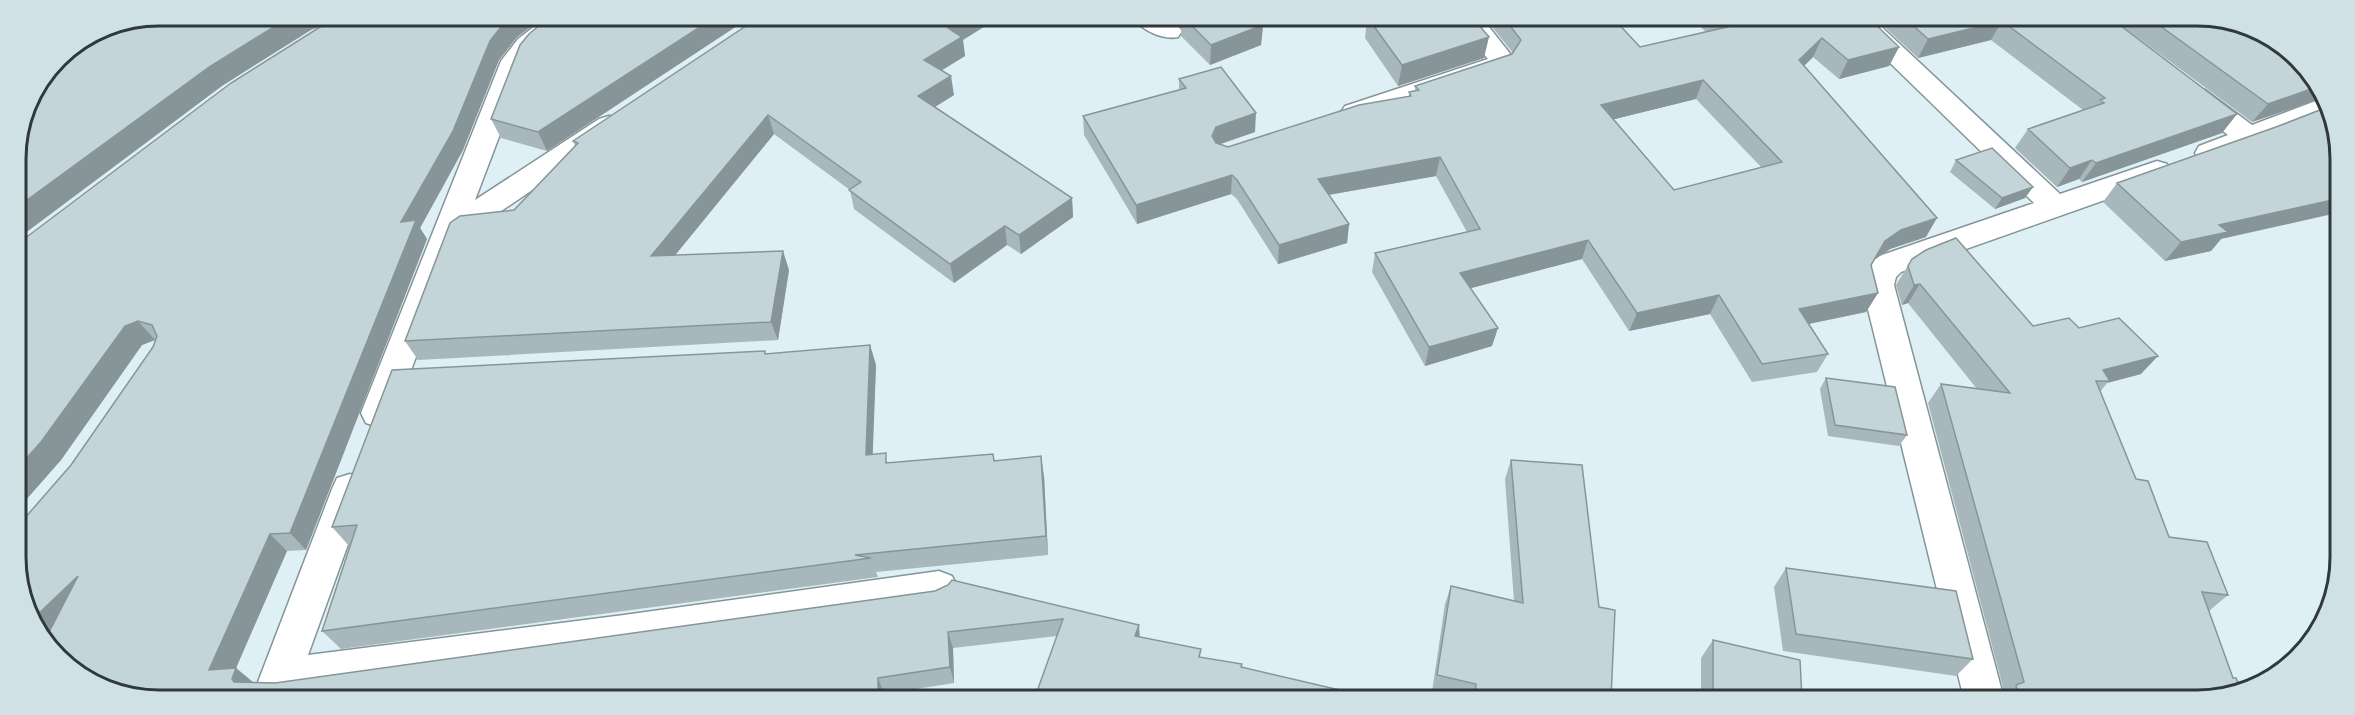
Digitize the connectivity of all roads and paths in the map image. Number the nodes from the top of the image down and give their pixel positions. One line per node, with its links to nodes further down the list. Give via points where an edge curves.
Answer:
1 (551, 26): 12 (street, via 514,61)
2 (1160, 26): 5 (street)
3 (1475, 26): 9 (street, via 1499,54 1502,60 1498,64)
4 (1865, 26): 11 (street)
5 (1169, 31)
6 (2176, 82): 10 (street)
7 (2319, 109): 10 (street)
8 (632, 110): 12 (street)
9 (1328, 121)
10 (2249, 137): 11 (street)
11 (2055, 206): 17 (street, via 1890,264 1881,272 1878,285)
12 (446, 234): 14 (street)
13 (428, 374): 14 (street)
14 (392, 376): 16 (street)
15 (939, 588): 16 (street)
16 (276, 686)
17 (1981, 689)

